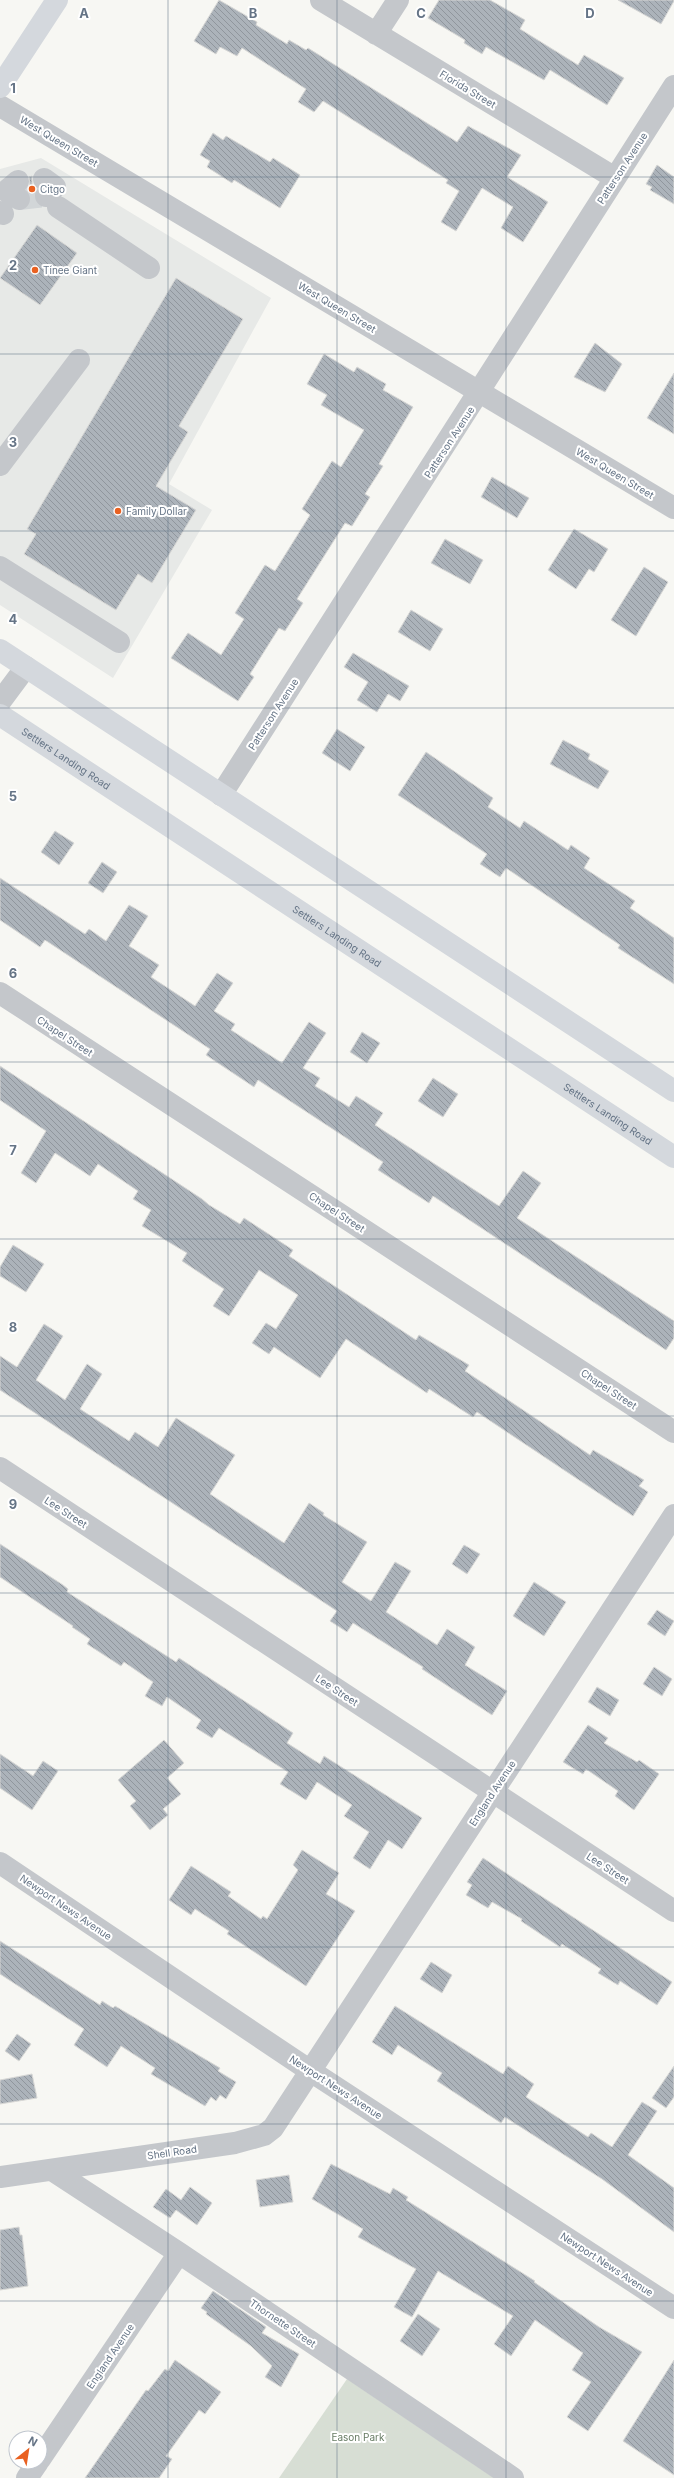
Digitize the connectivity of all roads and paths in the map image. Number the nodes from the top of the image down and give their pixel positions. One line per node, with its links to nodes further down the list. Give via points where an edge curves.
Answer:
1 (57, 0): 6 (main road)
2 (321, 0): 4 (street, Florida Street)
3 (398, 0): 4 (street)
4 (376, 34): 8 (street, Florida Street)
5 (674, 86): 8 (street, Patterson Avenue)
6 (0, 87)
7 (0, 106): 12 (street, West Queen Street)
8 (615, 178): 12 (street, Patterson Avenue)
9 (54, 193): 10 (street)
10 (149, 268)
11 (79, 360): 13 (street)
12 (480, 393): 14 (street, West Queen Street); 21 (street, Patterson Avenue)
13 (0, 465)
14 (674, 508)
15 (0, 567): 16 (street)
16 (119, 642)
17 (0, 650): 18 (main road)
18 (26, 667): 19 (street); 21 (main road)
19 (0, 702)
20 (0, 715): 24 (main road, Settlers Landing Road)
21 (221, 795): 23 (main road)
22 (0, 993): 25 (street, Chapel Street)
23 (674, 1091)
24 (674, 1157)
25 (674, 1432)
26 (0, 1468): 28 (street, Lee Street)
27 (674, 1515): 28 (street, England Avenue)
28 (493, 1792): 30 (street, Lee Street); 31 (street, England Avenue)
29 (0, 1863): 31 (street, Newport News Avenue)
30 (674, 1911)
31 (309, 2070): 32 (street, Shell Road, via 273,2128 264,2135 235,2143); 35 (street, Newport News Avenue)
32 (52, 2170): 33 (street, Shell Road); 34 (street, Thornette Street)
33 (0, 2177)
34 (179, 2253): 36 (street, England Avenue); 37 (street, Thornette Street)
35 (674, 2308)
36 (48, 2447)
37 (513, 2478)

